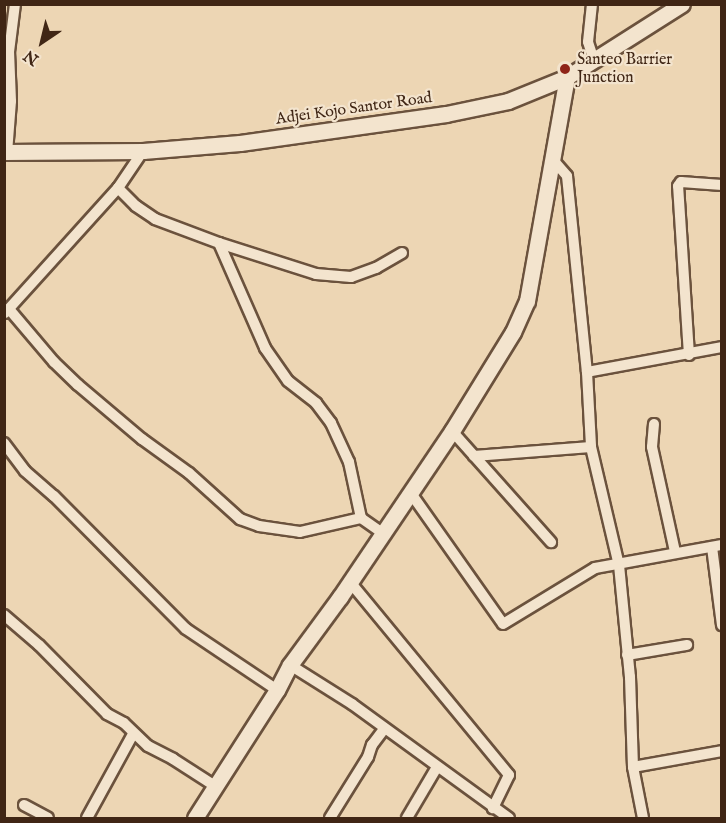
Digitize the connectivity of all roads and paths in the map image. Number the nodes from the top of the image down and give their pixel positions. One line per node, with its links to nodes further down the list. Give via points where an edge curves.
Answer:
1 (15, 4): 7 (street, via 9,52 11,101)
2 (592, 4): 4 (street, via 588,42)
3 (682, 4): 4 (street, Adjei Kojo Santor Road)
4 (594, 61): 5 (street, Adjei Kojo Santor Road)
5 (567, 76): 6 (street, Adjei Kojo Santor Road, via 508,101 446,114 240,143); 8 (street)
6 (143, 151): 7 (street, Adjei Kojo Santor Road); 10 (street)
7 (6, 153)
8 (554, 160): 16 (street, via 567,176); 18 (street, via 527,301 513,332)
9 (722, 185): 15 (street, via 681,182 678,186)
10 (118, 188): 11 (street, via 136,207 155,219); 13 (street)
11 (219, 243): 12 (street, via 316,274 351,277); 23 (street, via 265,348 288,381 316,403 331,423 349,462)
12 (402, 253)
13 (7, 311): 23 (street, via 78,385 240,519 300,532)
14 (722, 347): 15 (street)
15 (689, 355): 16 (street)
16 (587, 372): 20 (street)
17 (654, 424): 27 (street, via 652,447)
18 (452, 431): 21 (street); 22 (street)
19 (6, 447): 35 (street, via 25,471 186,628)
20 (591, 447): 21 (street); 28 (street)
21 (474, 456): 25 (street)
22 (410, 492): 24 (street); 28 (street, via 503,624 595,568)
23 (361, 518): 24 (street)
24 (381, 532): 29 (street)
25 (551, 542)
26 (717, 546): 27 (street); 31 (street)
27 (675, 552): 28 (street)
28 (620, 565): 33 (street)
29 (350, 582): 34 (street); 43 (street, via 508,775)
30 (4, 615): 37 (street)
31 (722, 625)
32 (687, 645): 33 (street)
33 (627, 655): 40 (street)
34 (290, 665): 35 (street); 36 (street)
35 (277, 690): 41 (street)
36 (385, 728): 39 (street); 47 (street)
37 (133, 734): 41 (street); 45 (street)
38 (722, 751): 40 (street)
39 (437, 767): 43 (street); 48 (street)
40 (633, 767): 50 (street)
41 (215, 786): 46 (street)
42 (24, 804): 44 (street)
43 (493, 808): 49 (street)
44 (48, 819)
45 (87, 819)
46 (195, 819)
47 (330, 819)
48 (407, 819)
49 (509, 819)
50 (643, 819)

